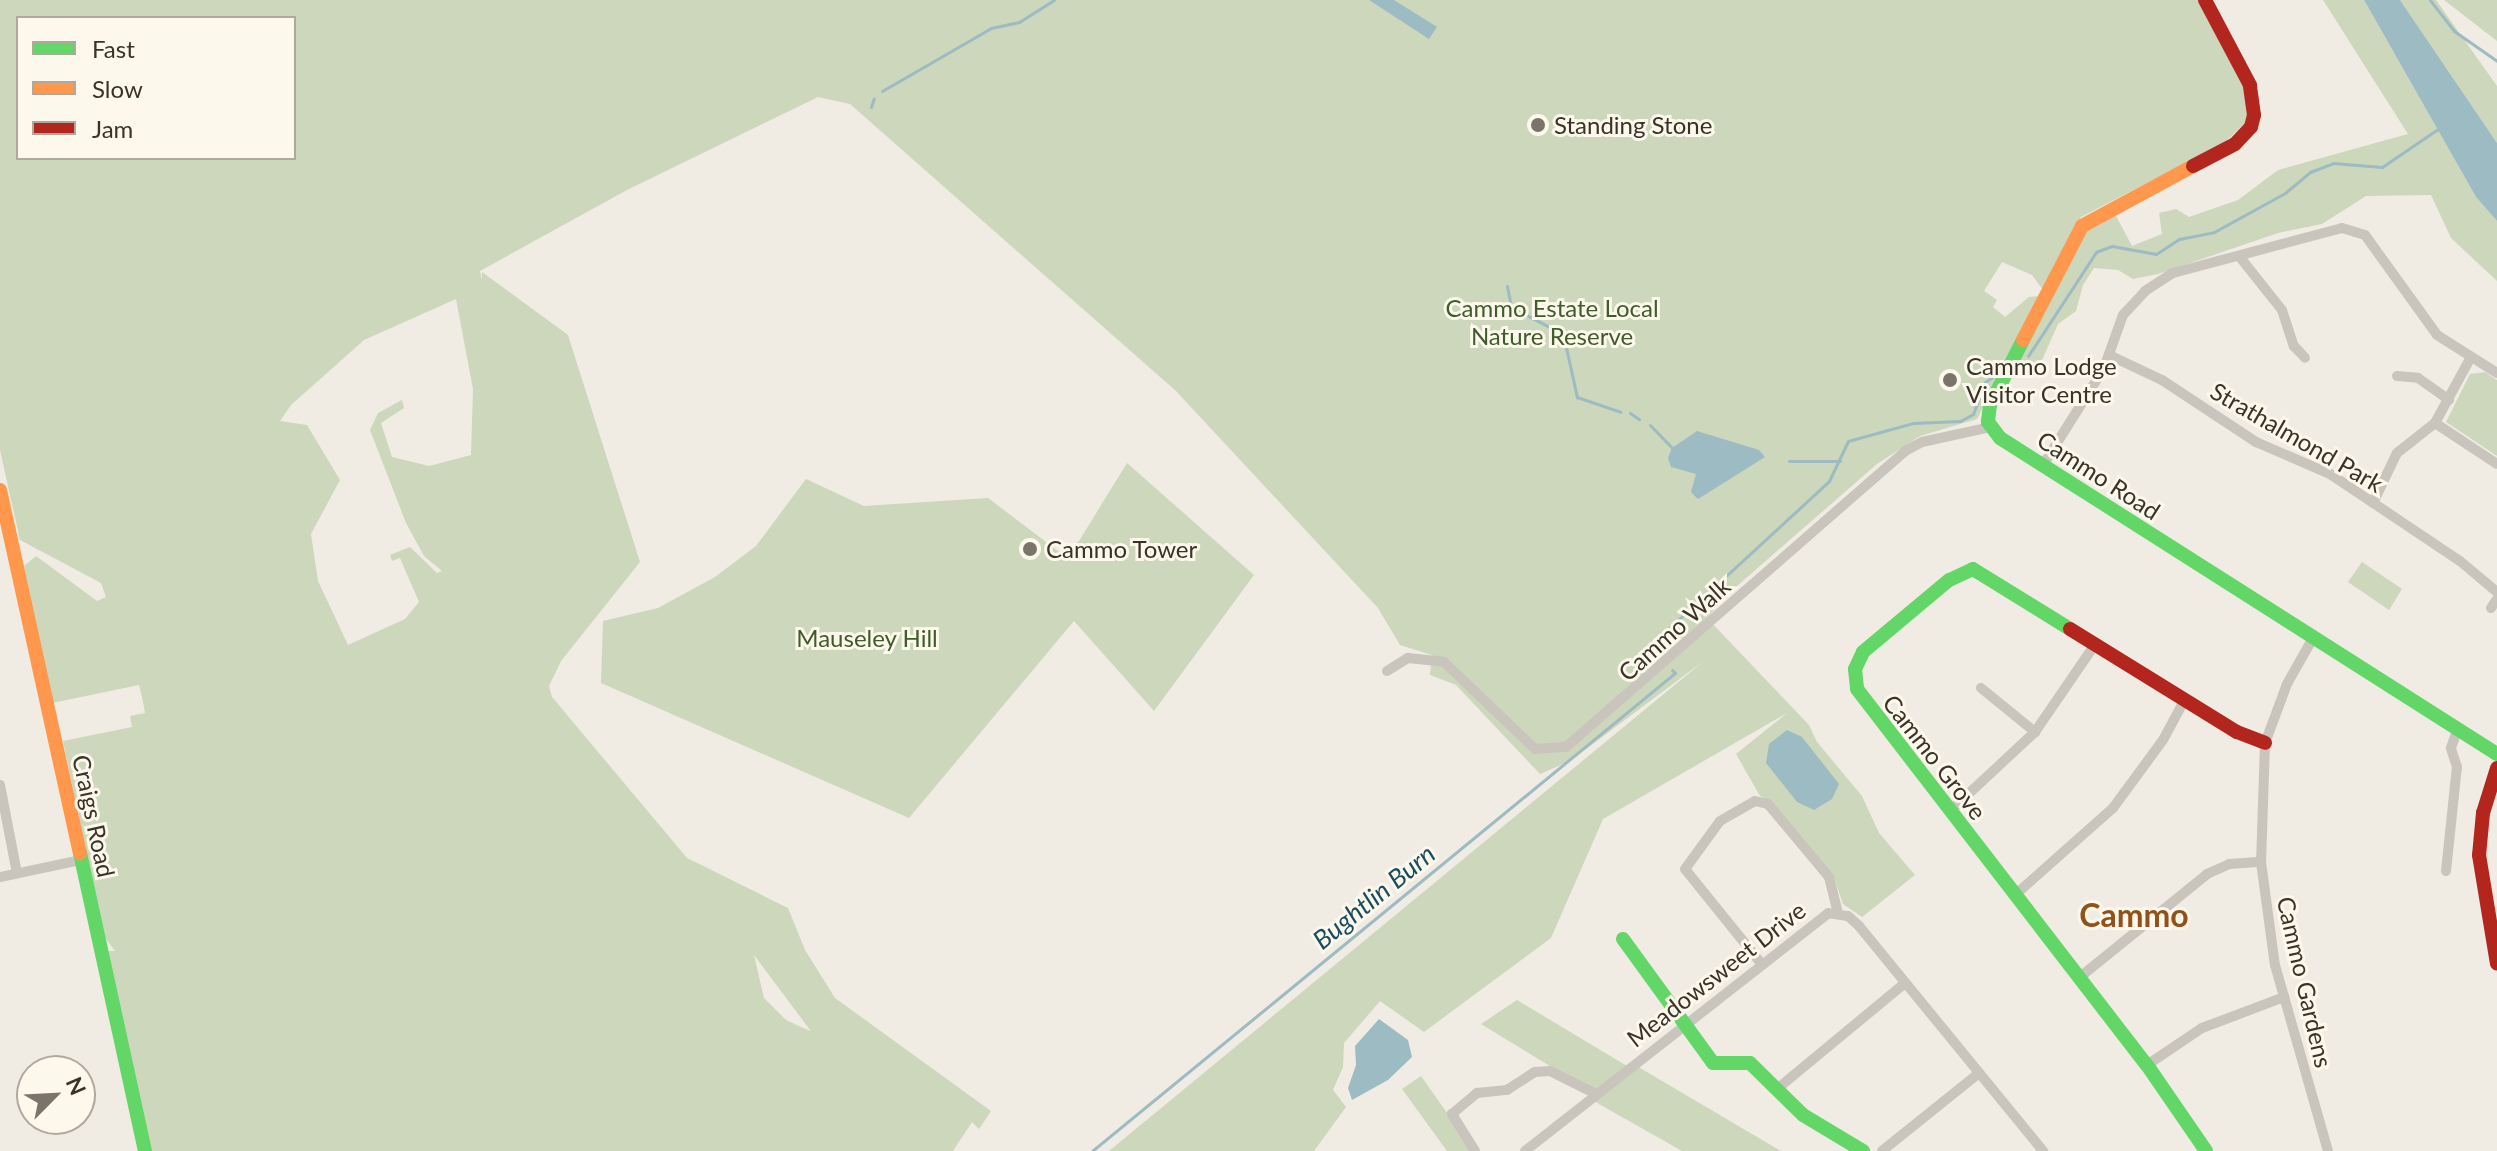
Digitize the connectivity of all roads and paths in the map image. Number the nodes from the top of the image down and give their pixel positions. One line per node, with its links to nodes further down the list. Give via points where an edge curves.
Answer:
1 (2205, 0): 10 (street, via 2250,85 2251,127 2235,144 2082,226 1990,405)
2 (2239, 256): 3 (street, via 2173,273 2145,291 2123,315); 4 (street, via 2330,230 2354,229 2374,246 2437,335); 5 (street, via 2282,310 2294,346)
3 (2109, 355): 12 (street); 14 (street, Strathalmond Park, via 2162,380 2256,442 2330,474)
4 (2471, 357): 6 (street); 8 (street)
5 (2305, 358)
6 (2497, 373)
7 (2397, 376): 8 (street, via 2418,378)
8 (2449, 400): 9 (street)
9 (2435, 423): 11 (street); 14 (street, via 2397,453)
10 (1991, 427): 12 (street, Cammo Road); 18 (street, Cammo Walk, via 1922,442 1905,451 1566,747 1535,749 1444,662 1408,658)
11 (2497, 464)
12 (2043, 465): 16 (street, Cammo Road)
13 (0, 490): 29 (street, Craigs Road)
14 (2373, 503): 15 (street, Strathalmond Park)
15 (2497, 592)
16 (2313, 638): 21 (street, Cammo Road); 23 (street, Cammo Gardens, via 2287,684)
17 (2096, 643): 20 (street, Cammo Grove); 22 (street); 27 (street, Cammo Grove, via 1973,569 1959,573 1863,652 1855,669 1861,698)
18 (1387, 671)
19 (1981, 687): 22 (street)
20 (2185, 699): 23 (street, Cammo Grove); 34 (street, via 2163,740 2113,808)
21 (2457, 731): 24 (street, Cammo Road); 31 (street, via 2451,748 2457,767)
22 (2035, 732): 27 (street)
23 (2265, 743): 30 (street, Cammo Gardens)
24 (2497, 754)
25 (2497, 768): 38 (street, via 2483,813 2479,855)
26 (0, 785): 28 (street)
27 (1950, 811): 34 (street, Cammo Grove)
28 (4, 827): 32 (street)
29 (81, 860): 32 (street); 47 (street, Craigs Road)
30 (2261, 862): 39 (street, via 2229,864 2207,874); 41 (street, Cammo Gardens)
31 (2446, 871)
32 (17, 873): 33 (street)
33 (0, 877)
34 (2015, 895): 39 (street, Cammo Grove)
35 (1838, 913): 37 (street, Meadowsweet Drive, via 1814,919); 37 (street, via 1829,877 1768,804 1755,801 1720,821 1685,869); 40 (street, Meadowsweet Drive, via 1859,926)
36 (1623, 939): 42 (street)
37 (1760, 962): 42 (street, Meadowsweet Drive)
38 (2497, 964)
39 (2080, 977): 43 (street, Cammo Grove)
40 (1905, 983): 44 (street, Meadowsweet Drive); 45 (street)
41 (2284, 997): 43 (street, via 2202,1028); 54 (street, Cammo Gardens)
42 (1683, 1024): 45 (street, via 1713,1063 1750,1063); 46 (street, Meadowsweet Drive)
43 (2147, 1065): 53 (street, Cammo Grove)
44 (1979, 1073): 51 (street); 52 (street, Meadowsweet Drive)
45 (1777, 1089): 50 (street, via 1803,1115)
46 (1596, 1094): 48 (street, via 1550,1071 1535,1072 1507,1090 1477,1093 1452,1114); 49 (street, Meadowsweet Drive)
47 (145, 1151)
48 (1475, 1151)
49 (1525, 1151)
50 (1863, 1151)
51 (1882, 1151)
52 (2043, 1151)
53 (2206, 1151)
54 (2328, 1151)

